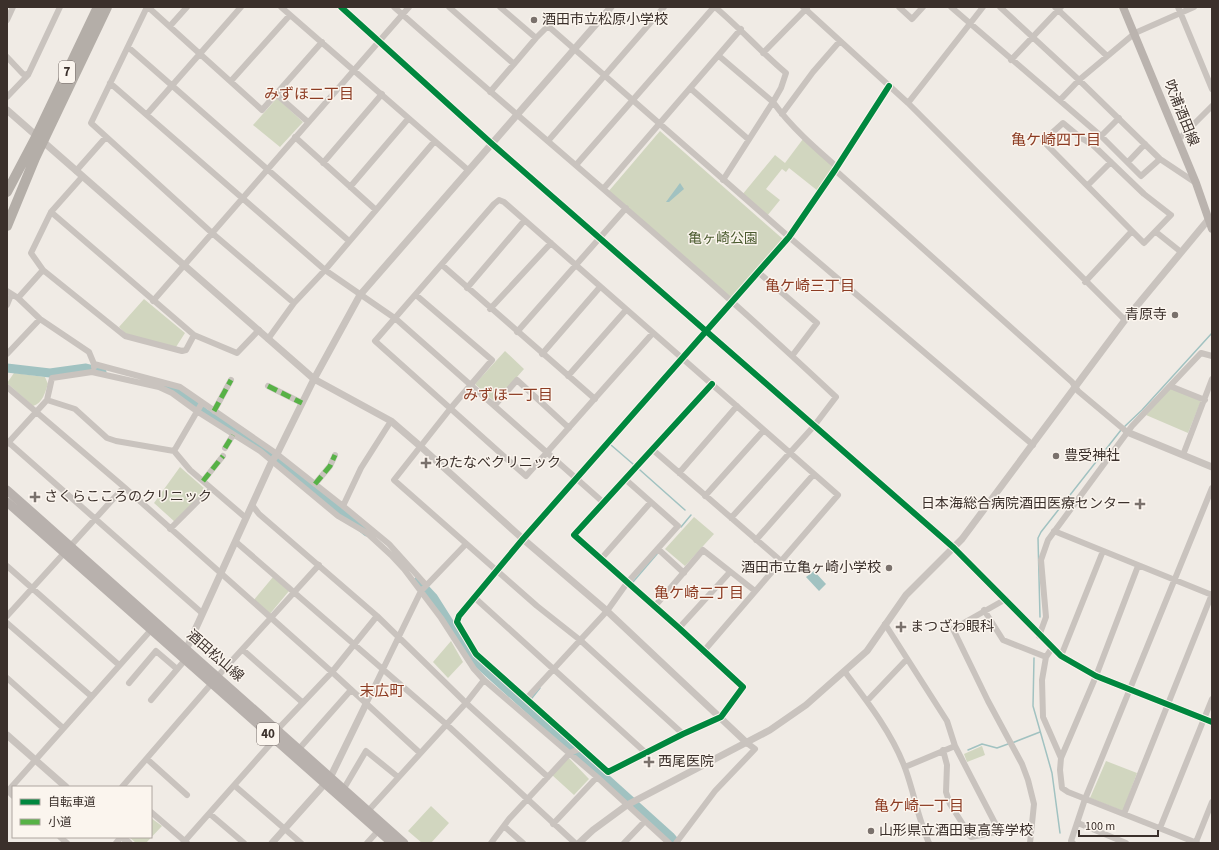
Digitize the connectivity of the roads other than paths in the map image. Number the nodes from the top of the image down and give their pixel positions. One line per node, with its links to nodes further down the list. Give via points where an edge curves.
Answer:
1 (12, 7): 29 (street)
2 (60, 7): 49 (street)
3 (98, 7): 80 (highway, 7)
4 (107, 7): 80 (highway, 7)
5 (148, 7): 31 (street); 39 (street)
6 (187, 7): 31 (street)
7 (241, 7): 42 (street)
8 (281, 7): 28 (street)
9 (342, 7): 36 (street)
10 (394, 7): 27 (street)
11 (409, 7): 27 (street)
12 (449, 7): 47 (street)
13 (500, 7): 35 (street)
14 (611, 7): 40 (street)
15 (664, 7): 50 (street)
16 (714, 7): 32 (street); 63 (street)
17 (899, 7): 18 (street, via 912,19)
18 (923, 7)
19 (951, 7): 30 (street)
20 (983, 7): 30 (street)
21 (1000, 7): 34 (street)
22 (1123, 7): 33 (main road, 吹浦酒田線)
23 (1194, 7): 26 (street)
24 (805, 8): 37 (street); 41 (street)
25 (1058, 8): 34 (street); 44 (street)
26 (1179, 10): 33 (street); 57 (street)
27 (402, 14): 36 (street); 58 (street)
28 (290, 15): 38 (street); 52 (street)
29 (7, 20)
30 (970, 25): 46 (street); 65 (street)
31 (170, 26): 42 (street)
32 (741, 29): 41 (street); 43 (street)
33 (1135, 34): 44 (street); 79 (main road, 吹浦酒田線)
34 (1032, 37): 46 (street); 51 (street)
35 (536, 38): 40 (street, via 548,26); 47 (street)
36 (379, 40): 48 (street); 83 (street)
37 (840, 41): 55 (street); 69 (street)
38 (322, 42): 48 (street); 59 (street)
39 (128, 47): 53 (street); 54 (street)
40 (574, 49): 50 (street); 70 (street)
41 (763, 53): 64 (street, via 786,73)
42 (200, 54): 52 (street); 54 (street)
43 (719, 56): 56 (street); 64 (street)
44 (1107, 56): 51 (street)
45 (7, 57): 49 (street, via 23,74)
46 (1011, 60): 62 (street)
47 (514, 64): 58 (street)
48 (354, 70): 60 (street); 73 (street)
49 (28, 75): 61 (street)
50 (605, 76): 63 (street); 81 (street)
51 (1079, 80): 62 (street); 71 (street)
52 (231, 82): 59 (street, via 262,110)
53 (110, 83): 68 (street); 76 (street, via 91,123)
54 (172, 86): 68 (street); 90 (street)
55 (889, 86): 65 (street); 91 (street)
56 (690, 88): 74 (street); 78 (street)
57 (1212, 89)
58 (490, 92): 70 (street)
59 (276, 94): 73 (street)
60 (382, 94): 72 (street); 88 (street)
61 (7, 97)
62 (1060, 100): 75 (street)
63 (632, 101): 74 (street); 89 (street)
64 (773, 102): 69 (street); 78 (street)
65 (908, 103): 123 (street)
66 (1212, 106): 79 (street)
67 (7, 110): 80 (street)
68 (147, 114): 101 (street)
69 (782, 114): 91 (street)
70 (516, 115): 81 (street); 83 (street)
71 (1119, 118): 75 (street); 84 (street)
72 (408, 119): 82 (street); 98 (street)
73 (308, 122): 77 (street)
74 (659, 124): 95 (street); 99 (street)
75 (1101, 136): 87 (street)
76 (106, 137): 93 (street); 111 (street)
77 (295, 137): 88 (street); 90 (street)
78 (748, 139): 95 (street)
79 (1179, 139): 96 (main road, 吹浦酒田線)
80 (40, 140): 93 (street); 100 (highway, 7); 107 (highway, 7)
81 (548, 141): 89 (street)
82 (434, 142): 92 (street); 103 (street)
83 (491, 143): 92 (street); 112 (street)
84 (1145, 144): 85 (street); 87 (street)
85 (1160, 158): 87 (street, via 1141,176); 96 (street)
86 (1111, 162): 97 (street); 97 (street, via 1063,123 1043,141); 110 (street, via 1144,194 1171,215)
87 (1128, 162)
88 (323, 163): 98 (street)
89 (576, 165): 99 (street)
90 (268, 169): 101 (street); 114 (street)
91 (836, 169): 113 (street); 161 (street)
92 (468, 170): 127 (street)
93 (76, 171): 94 (street)
94 (82, 177): 104 (street); 117 (street)
95 (723, 180): 113 (street)
96 (1196, 183): 105 (main road, 吹浦酒田線)
97 (1088, 184): 109 (street)
98 (350, 187): 103 (street)
99 (604, 188): 102 (street)
100 (7, 192)
101 (242, 198): 111 (street); 121 (street)
102 (626, 208): 112 (street); 132 (street)
103 (376, 210): 114 (street)
104 (51, 212): 120 (street, via 31,253); 130 (street)
105 (1210, 218): 108 (main road, 吹浦酒田線); 116 (street)
106 (524, 221): 115 (street); 118 (street, via 499,200); 125 (street)
107 (7, 226)
108 (1212, 230)
109 (1132, 231): 110 (street, via 1144,243); 123 (street)
110 (1156, 232): 116 (street)
111 (212, 233): 117 (street); 131 (street)
112 (599, 236): 119 (street); 141 (street)
113 (789, 237): 122 (street); 180 (street)
114 (349, 242): 121 (street)
115 (551, 243): 119 (street); 134 (street)
116 (1180, 252): 138 (street)
117 (184, 265): 130 (street); 139 (street)
118 (442, 265): 125 (street); 128 (street)
119 (574, 265): 124 (street); 140 (street)
120 (43, 270): 129 (street); 143 (street, via 125,336 182,351 186,350)
121 (325, 270): 127 (street); 131 (street)
122 (758, 272): 132 (street); 147 (street, via 817,324)
123 (1085, 282): 138 (street)
124 (600, 287): 135 (street); 146 (street)
125 (467, 288): 134 (street)
126 (9, 293): 129 (street); 133 (street)
127 (360, 295): 137 (street); 153 (street)
128 (416, 295): 137 (street); 156 (street, via 492,360)
129 (18, 298): 136 (street)
130 (153, 301): 143 (street)
131 (294, 303): 144 (street)
132 (731, 303): 141 (street); 147 (street)
133 (7, 305)
134 (490, 309): 140 (street)
135 (626, 310): 142 (street); 152 (street)
136 (40, 319): 145 (street); 150 (street, via 88,352)
137 (396, 319): 156 (street); 169 (street, via 375,341)
138 (1125, 320): 161 (street)
139 (259, 330): 143 (street, via 237,353); 144 (street)
140 (517, 332): 146 (street)
141 (706, 332): 149 (street); 174 (street)
142 (652, 334): 149 (street); 162 (street)
143 (194, 335)
144 (268, 339): 153 (street)
145 (8, 350)
146 (542, 354): 152 (street)
147 (792, 356): 174 (street, via 836,397)
148 (1212, 356): 159 (street, via 1201,353)
149 (683, 358): 157 (street); 195 (street)
150 (94, 364): 151 (street); 165 (street, via 180,388)
151 (92, 372): 163 (street, via 52,378); 171 (street, via 159,387)
152 (568, 376): 162 (street)
153 (314, 379): 166 (street); 173 (street)
154 (1212, 379): 164 (street)
155 (231, 380): 172 (street)
156 (471, 384): 167 (street); 169 (street)
157 (712, 384): 168 (street); 183 (street)
158 (268, 386): 166 (street)
159 (1170, 386): 164 (street); 177 (street)
160 (7, 387): 170 (street)
161 (1076, 387): 177 (street); 180 (street)
162 (595, 399): 175 (street)
163 (47, 400): 170 (street); 184 (street, via 75,410 108,438)
164 (1206, 400): 189 (street)
165 (202, 403): 171 (street); 172 (street)
166 (302, 403): 187 (street)
167 (495, 405): 175 (street, via 517,380); 185 (street)
168 (737, 406): 176 (street); 193 (street)
169 (450, 409): 181 (street); 185 (street, via 526,476)
170 (36, 411): 179 (street); 199 (street)
171 (198, 412): 178 (street); 184 (street)
172 (214, 412): 187 (street)
173 (391, 421): 181 (street); 208 (street, via 361,468)
174 (814, 426): 186 (street); 218 (street)
175 (569, 428): 185 (street)
176 (764, 430): 186 (street); 203 (street)
177 (1127, 432): 189 (street); 213 (street)
178 (233, 435): 182 (street); 191 (street)
179 (8, 442): 209 (street)
180 (1033, 445): 218 (street)
181 (420, 446): 214 (street); 217 (street, via 394,480)
182 (225, 448)
183 (653, 450): 193 (street); 196 (street)
184 (174, 451): 197 (street)
185 (547, 452): 195 (street)
186 (790, 453): 194 (street); 211 (street)
187 (277, 454): 191 (street); 198 (street)
188 (335, 455): 198 (street, via 330,466)
189 (1182, 455): 192 (street)
190 (223, 456): 197 (street)
191 (272, 461): 207 (street); 235 (street, via 338,516 367,533 404,569)
192 (1212, 467)
193 (679, 473): 203 (street)
194 (814, 474): 215 (street); 223 (street, via 838,495)
195 (577, 479): 206 (street); 214 (street)
196 (625, 479): 205 (street); 206 (street)
197 (203, 481): 200 (street)
198 (315, 484): 208 (street)
199 (124, 487): 209 (street); 212 (street)
200 (211, 488): 210 (street); 212 (street)
201 (1212, 488): 231 (street)
202 (7, 490): 219 (main road, 酒田松山線 / 40)
203 (705, 496): 211 (street)
204 (7, 502): 219 (main road, 酒田松山線 / 40)
205 (651, 502): 220 (street, via 678,526); 222 (street)
206 (604, 503): 222 (street, via 574,535)
207 (252, 505): 210 (street); 224 (street, via 259,514)
208 (343, 506): 233 (street, via 389,544)
209 (96, 517): 219 (street); 244 (street)
210 (246, 518): 216 (street)
211 (731, 518): 215 (street)
212 (170, 529): 230 (street)
213 (1054, 531): 221 (street); 252 (street, via 1041,560 1046,618)
214 (523, 539): 227 (street); 243 (street)
215 (756, 540): 223 (street)
216 (236, 542): 230 (street); 237 (street)
217 (466, 544): 227 (street); 233 (street)
218 (954, 548): 240 (street); 249 (street, via 906,595)
219 (67, 550): 234 (street); 251 (main road, 酒田松山線 / 40); 257 (main road, 酒田松山線 / 40)
220 (658, 550): 229 (street); 232 (street)
221 (1103, 552): 226 (street); 260 (street)
222 (601, 559): 232 (street)
223 (781, 562): 236 (street)
224 (319, 565): 237 (street); 246 (street)
225 (7, 566): 234 (street)
226 (1138, 566): 231 (street); 270 (street)
227 (497, 570): 239 (street); 254 (street)
228 (730, 572): 229 (street, via 703,550); 236 (street); 250 (street)
229 (684, 573): 241 (street)
230 (221, 574): 244 (street); 247 (street)
231 (1175, 580): 238 (street); 275 (street)
232 (627, 583): 241 (street); 243 (street)
233 (426, 585): 235 (street)
234 (33, 588): 245 (street); 264 (street)
235 (420, 591): 253 (street); 273 (street)
236 (755, 591): 259 (street)
237 (295, 592): 247 (street); 255 (street)
238 (1212, 594): 285 (street)
239 (475, 598): 266 (street); 278 (street, via 457,622 476,654)
240 (1006, 599): 242 (street); 252 (street)
241 (655, 606): 250 (street)
242 (984, 610): 261 (street, via 1003,640); 347 (street, via 953,629 1022,764 1034,804)
243 (607, 611): 254 (street); 286 (street)
244 (202, 613): 257 (street)
245 (7, 616)
246 (377, 616): 253 (street); 255 (street)
247 (271, 619): 258 (street); 268 (street)
248 (7, 623): 277 (street)
249 (886, 624): 262 (street); 269 (street, via 867,651)
250 (679, 628): 259 (street)
251 (151, 630): 263 (main road, 酒田松山線 / 40); 264 (street)
252 (1039, 636): 256 (street)
253 (399, 638): 267 (street); 283 (street)
254 (580, 640): 266 (street); 292 (street)
255 (353, 643): 267 (street); 268 (street)
256 (1052, 648): 260 (street); 261 (street)
257 (185, 649): 263 (street); 272 (main road, 酒田松山線 / 40)
258 (243, 650): 272 (street); 282 (street)
259 (703, 652): 286 (street, via 742,687)
260 (1061, 656): 270 (street)
261 (1046, 657): 303 (street, via 1042,680 1043,717)
262 (907, 659): 281 (street); 296 (street, via 946,721)
263 (185, 660): 265 (street); 272 (main road, 酒田松山線 / 40)
264 (119, 665): 277 (street)
265 (178, 669): 274 (street, via 156,651); 280 (street)
266 (553, 669): 278 (street); 302 (street)
267 (383, 670): 284 (street); 289 (street)
268 (332, 672): 276 (street); 282 (street)
269 (845, 672): 281 (street); 295 (street, via 806,705)
270 (1096, 676): 275 (street); 303 (street)
271 (7, 678): 290 (street)
272 (214, 680): 291 (main road, 酒田松山線 / 40); 294 (main road, 酒田松山線 / 40); 304 (street)
273 (484, 680): 283 (street); 301 (street)
274 (129, 684)
275 (1130, 689): 285 (street); 318 (street)
276 (351, 690): 284 (street); 298 (street)
277 (91, 696): 290 (street)
278 (526, 699): 297 (street)
279 (1212, 699): 287 (street)
280 (152, 700)
281 (867, 700): 306 (street)
282 (302, 702): 291 (street)
283 (466, 703): 289 (street); 308 (street)
284 (366, 704): 300 (street); 310 (street)
285 (1167, 705): 287 (street); 324 (street)
286 (721, 717): 292 (street); 295 (street)
287 (1204, 719): 288 (street); 329 (street)
288 (1212, 722)
289 (446, 724): 300 (street); 317 (street)
290 (63, 728): 305 (street)
291 (277, 730): 298 (main road, 酒田松山線 / 40)
292 (683, 734): 302 (street)
293 (7, 735): 305 (street)
294 (274, 740): 310 (main road, 酒田松山線 / 40); 313 (street)
295 (748, 743): 320 (street); 345 (street, via 755,749 715,791)
296 (956, 746): 299 (street); 299 (street, via 997,827 996,832 972,837 950,804 946,792 947,765)
297 (581, 748): 301 (street); 302 (street, via 608,772)
298 (298, 750): 310 (main road, 酒田松山線 / 40)
299 (942, 750): 306 (street)
300 (420, 753): 307 (street)
301 (570, 753): 308 (street); 309 (street)
302 (646, 753)
303 (1061, 758): 318 (street, via 1062,788)
304 (148, 759): 312 (street); 316 (street)
305 (35, 760): 311 (street); 315 (street)
306 (905, 767): 346 (street)
307 (398, 777): 314 (street, via 366,751); 321 (street)
308 (548, 777): 317 (street)
309 (597, 777): 320 (street); 327 (street)
310 (328, 781): 314 (main road, 酒田松山線 / 40); 330 (street); 331 (main road, 酒田松山線 / 40)
311 (65, 786)
312 (123, 786)
313 (235, 786): 323 (street); 330 (street)
314 (343, 790): 321 (main road, 酒田松山線 / 40)
315 (7, 791)
316 (187, 795)
317 (527, 799): 327 (street); 328 (street)
318 (1085, 799): 324 (street); 326 (street)
319 (1212, 802): 350 (street)
320 (627, 805): 325 (street); 342 (street)
321 (368, 811): 338 (main road, 酒田松山線 / 40)
322 (152, 813): 332 (street)
323 (210, 814): 332 (street); 333 (street)
324 (1124, 814): 329 (street)
325 (645, 821): 343 (street); 344 (street)
326 (1078, 823): 348 (street, via 1071,841); 349 (street)
327 (553, 824): 341 (street)
328 (505, 827): 339 (street); 340 (street)
329 (1160, 828): 350 (street)
330 (285, 829): 334 (street); 335 (street)
331 (378, 831): 336 (street); 337 (main road, 酒田松山線 / 40)
332 (185, 842)
333 (244, 843)
334 (272, 843)
335 (301, 843)
336 (368, 843)
337 (392, 843)
338 (404, 843)
339 (491, 843)
340 (523, 843)
341 (575, 843)
342 (579, 843)
343 (624, 843)
344 (669, 843)
345 (676, 843)
346 (929, 843)
347 (1030, 843)
348 (1073, 843)
349 (1126, 843)
350 (1197, 843)

